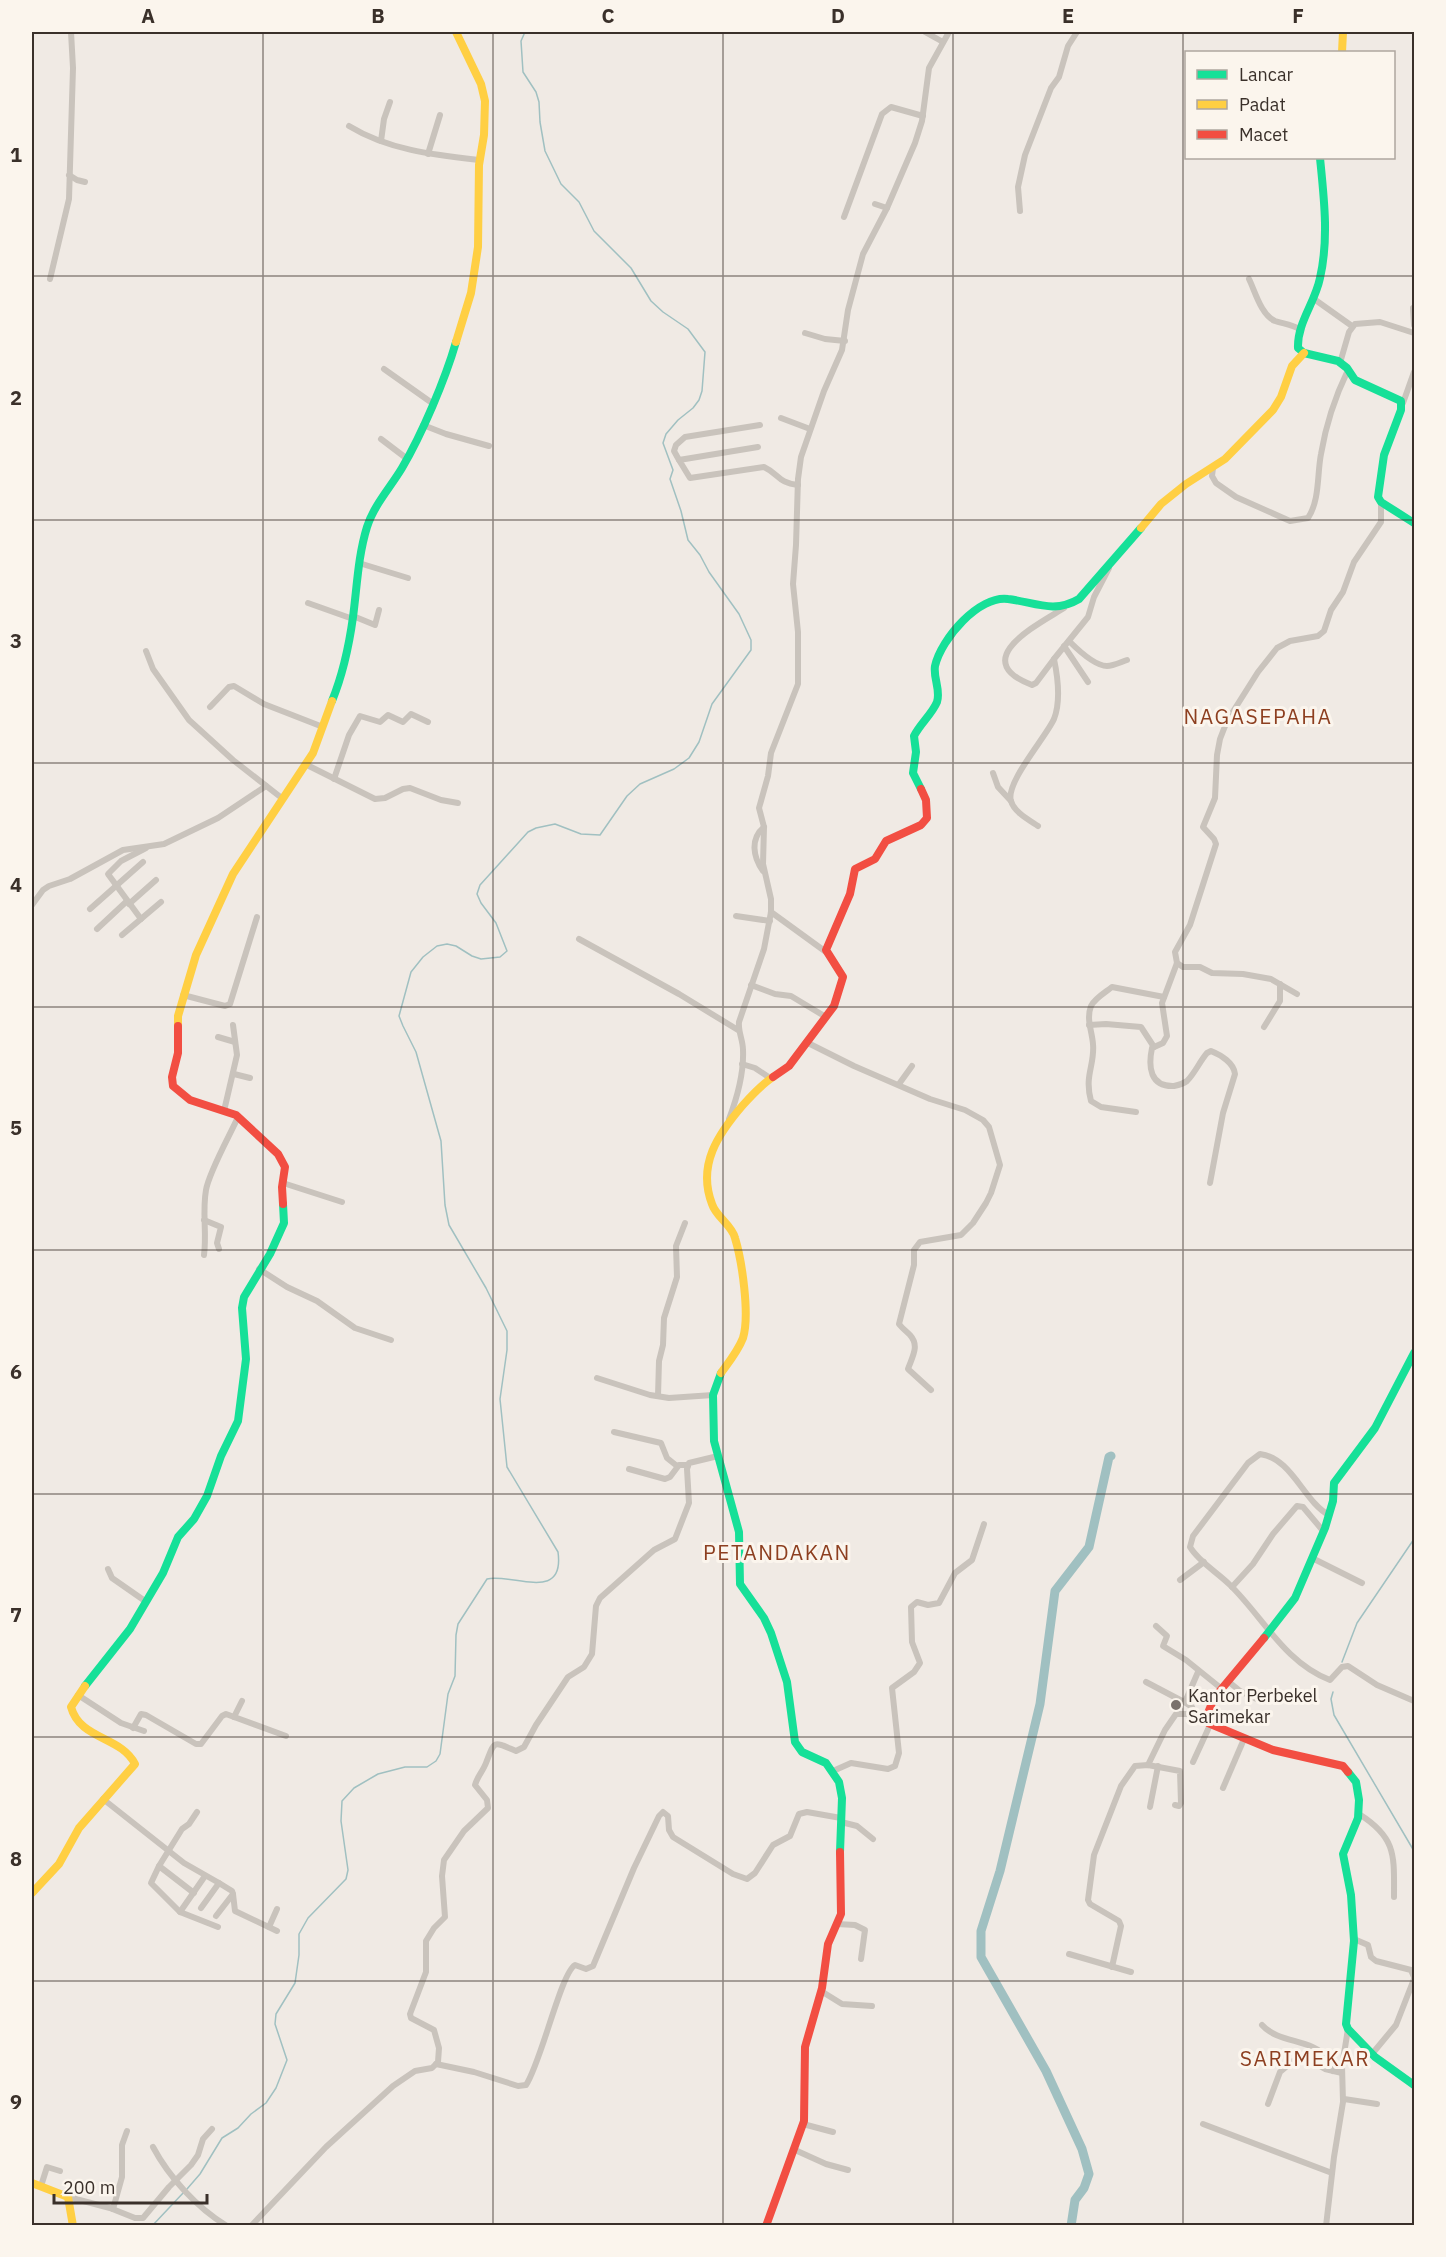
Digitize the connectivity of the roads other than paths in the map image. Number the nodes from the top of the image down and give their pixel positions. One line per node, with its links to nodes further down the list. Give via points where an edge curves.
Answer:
1 (71, 32): 17 (street, via 74,68)
2 (456, 32): 16 (street, via 484,94 484,135)
3 (925, 32): 7 (street)
4 (949, 32): 7 (street)
5 (1077, 32): 21 (street, via 1064,55 1059,77 1025,156 1018,187)
6 (1343, 32): 8 (street)
7 (943, 42): 11 (street, via 930,68)
8 (1342, 51)
9 (390, 102): 13 (street)
10 (440, 115): 14 (street)
11 (922, 116): 20 (street, via 915,143); 22 (street, via 891,107 882,114)
12 (349, 126): 13 (street)
13 (381, 141): 14 (street)
14 (428, 154): 16 (street)
15 (1320, 159): 25 (street, via 1324,246)
16 (479, 160): 38 (street, via 476,269 453,353)
17 (69, 175): 18 (street); 23 (street, via 68,208)
18 (85, 182)
19 (875, 204): 20 (street)
20 (887, 208): 32 (street, via 861,261)
21 (1020, 211)
22 (844, 217)
23 (50, 279)
24 (1249, 279): 29 (street, via 1270,318)
25 (1314, 298): 28 (street); 29 (street)
26 (1413, 308): 27 (street)
27 (1414, 325)
28 (1352, 326): 31 (street, via 1380,322); 34 (street)
29 (1299, 329): 33 (street, via 1298,348)
30 (805, 333): 32 (street)
31 (1414, 333)
32 (844, 341): 43 (street)
33 (1304, 353): 34 (street); 49 (street, via 1292,366 1273,410)
34 (1340, 363): 36 (street)
35 (384, 369): 38 (street)
36 (1348, 370): 39 (street, via 1355,380); 49 (street, via 1331,410 1313,510 1308,518 1290,521 1236,497 1216,483)
37 (1414, 372): 39 (street)
38 (432, 403): 41 (street)
39 (1402, 403): 51 (street, via 1382,464 1378,488)
40 (781, 418): 43 (street)
41 (423, 425): 45 (street); 47 (street)
42 (760, 425): 48 (street, via 685,436 674,451)
43 (810, 429): 50 (street)
44 (381, 439): 47 (street)
45 (489, 446)
46 (758, 447): 48 (street)
47 (406, 458): 54 (street, via 371,517)
48 (679, 460): 50 (street, via 690,478 764,467 784,483)
49 (1213, 468): 53 (street, via 1161,504)
50 (798, 485): 84 (street, via 793,584 798,684 771,753 759,808)
51 (1381, 502): 52 (street); 93 (street, via 1381,522 1354,562 1324,631 1276,648 1223,729 1217,754 1215,798 1203,827 1216,844 1191,925 1175,952)
52 (1414, 523)
53 (1112, 562): 57 (street, via 1087,592); 60 (street, via 1088,617)
54 (359, 563): 55 (street); 59 (street)
55 (408, 578)
56 (308, 603): 59 (street)
57 (1065, 607): 62 (street, via 1019,636 1011,645 1005,665 1032,685); 92 (street, via 1049,608 997,598 967,617 954,631 934,672 937,702 914,736 914,773 926,800 927,818 921,825 886,841 875,859 855,869 850,894)
58 (379, 610): 59 (street, via 375,625)
59 (353, 617): 67 (street, via 344,645 339,684)
60 (1067, 644): 62 (street); 63 (street, via 1104,666); 64 (street)
61 (146, 651): 71 (street, via 153,669 189,720)
62 (1054, 659): 73 (street, via 1058,691 1053,721 1019,774)
63 (1127, 660)
64 (1088, 682)
65 (210, 707): 67 (street, via 234,686 264,704)
66 (428, 722): 70 (street, via 413,714 403,722 388,715 380,722 360,716)
67 (323, 727): 68 (street)
68 (307, 765): 70 (street); 72 (street)
69 (993, 773): 73 (street, via 998,787)
70 (334, 779): 74 (street, via 375,799 410,788)
71 (266, 786): 72 (street); 76 (street, via 218,818 164,844)
72 (283, 799): 97 (street, via 227,884)
73 (1011, 801): 75 (street, via 1017,811)
74 (458, 803)
75 (1038, 825)
76 (146, 848): 79 (street, via 108,873); 82 (street, via 123,850 49,886)
77 (143, 862): 79 (street)
78 (156, 879): 80 (street)
79 (116, 887): 80 (street); 83 (street)
80 (128, 902): 87 (street); 89 (street)
81 (161, 902): 87 (street)
82 (32, 905)
83 (90, 909)
84 (771, 912): 88 (street); 92 (street)
85 (736, 916): 88 (street)
86 (257, 917): 97 (street, via 230,1004)
87 (141, 919): 90 (street)
88 (770, 921): 95 (street)
89 (98, 928)
90 (122, 935)
91 (579, 939): 103 (street)
92 (826, 952): 99 (street, via 843,977 837,999)
93 (1177, 963): 94 (street); 98 (street)
94 (1280, 984): 96 (street); 102 (street, via 1280,1001)
95 (751, 985): 99 (street, via 791,996); 103 (street)
96 (1297, 994)
97 (183, 995): 114 (street, via 172,1084 190,1100)
98 (1164, 997): 101 (street, via 1112,987 1094,1002); 107 (street, via 1167,1036)
99 (826, 1017): 106 (street)
100 (233, 1025): 105 (street)
101 (1089, 1025): 107 (street, via 1141,1027); 115 (street, via 1093,1043 1088,1077 1090,1101 1101,1107)
102 (1264, 1027)
103 (738, 1030): 108 (street)
104 (218, 1037): 105 (street)
105 (235, 1042): 110 (street)
106 (806, 1042): 112 (street, via 787,1069); 113 (street)
107 (1154, 1047): 119 (street, via 1152,1075 1165,1085 1186,1081 1211,1051 1234,1069)
108 (742, 1064): 112 (street); 117 (street)
109 (912, 1066): 113 (street)
110 (234, 1074): 111 (street); 114 (street)
111 (250, 1078)
112 (770, 1078): 117 (street)
113 (898, 1084): 129 (street, via 983,1120 989,1127 1000,1165 991,1193 961,1235 920,1242 914,1250 899,1324 915,1344 908,1369)
114 (224, 1111): 116 (street)
115 (1136, 1112)
116 (238, 1117): 118 (street, via 280,1157 285,1167); 121 (street, via 207,1186)
117 (728, 1121): 130 (street, via 712,1151 707,1185 712,1206 735,1235 747,1313 743,1337 719,1376)
118 (283, 1183): 120 (street); 125 (street, via 283,1226)
119 (1210, 1183)
120 (342, 1202)
121 (204, 1220): 123 (street, via 221,1226); 124 (street)
122 (685, 1222): 131 (street, via 676,1246 677,1277 663,1325)
123 (219, 1249)
124 (204, 1255)
125 (259, 1269): 126 (street, via 356,1328); 146 (street, via 242,1304 246,1359 238,1421 204,1503 178,1537 163,1573)
126 (391, 1340)
127 (1414, 1353): 137 (street, via 1375,1428 1335,1481)
128 (597, 1378): 131 (street)
129 (931, 1390)
130 (713, 1395): 131 (street); 133 (street, via 712,1426)
131 (658, 1396)
132 (614, 1432): 135 (street, via 661,1443 667,1458)
133 (718, 1456): 134 (street); 167 (street, via 739,1532 740,1584 771,1633 787,1682 795,1742 802,1752)
134 (688, 1465): 135 (street); 203 (street, via 689,1503 675,1539 652,1552 600,1598 589,1660 568,1677 524,1747 516,1751 503,1745 493,1746 475,1782 488,1808 464,1831 444,1860 445,1917 426,1941 426,1972 410,2014 437,2036)
135 (677, 1466): 136 (street, via 665,1479)
136 (629, 1469)
137 (1329, 1515): 139 (street); 141 (street, via 1276,1461 1263,1454 1256,1456 1190,1541 1193,1552)
138 (984, 1524): 167 (street, via 972,1560 956,1573 939,1603 917,1602 911,1607 912,1642 921,1663 892,1688 899,1753 895,1766 884,1769 851,1764)
139 (1324, 1532): 140 (street); 145 (street, via 1303,1507 1297,1506)
140 (1312, 1557): 144 (street); 148 (street, via 1295,1598)
141 (1204, 1562): 143 (street); 145 (street)
142 (108, 1569): 146 (street, via 112,1578)
143 (1180, 1580)
144 (1362, 1583)
145 (1232, 1587): 148 (street)
146 (145, 1601): 152 (street, via 120,1644)
147 (1156, 1626): 149 (street, via 1167,1636 1163,1646)
148 (1269, 1631): 151 (street); 155 (street, via 1294,1658 1327,1679 1348,1666 1377,1685)
149 (1198, 1672): 151 (street); 156 (street)
150 (1146, 1682): 156 (street)
151 (1225, 1686): 154 (street); 159 (street, via 1209,1706)
152 (78, 1695): 160 (street); 169 (street, via 71,1713 96,1736 128,1752 135,1761 130,1772)
153 (242, 1701): 158 (street)
154 (1261, 1701)
155 (1414, 1701)
156 (1185, 1702): 157 (street)
157 (1195, 1715): 159 (street); 165 (street, via 1174,1716)
158 (234, 1717): 160 (street, via 223,1714 198,1745 146,1715 141,1714); 162 (street)
159 (1208, 1721): 163 (street); 164 (street)
160 (133, 1728): 161 (street)
161 (144, 1731)
162 (286, 1736)
163 (1244, 1739): 168 (street); 173 (street, via 1345,1767 1357,1785)
164 (1193, 1762)
165 (1148, 1765): 166 (street); 195 (street, via 1135,1766 1124,1780 1092,1863 1088,1900 1121,1926)
166 (1158, 1766): 170 (street, via 1181,1772 1181,1803); 171 (street)
167 (833, 1771): 174 (street, via 842,1798)
168 (1223, 1788)
169 (103, 1799): 176 (street); 180 (street, via 76,1833 59,1864)
170 (1175, 1805)
171 (1149, 1807)
172 (197, 1812): 176 (street)
173 (1359, 1814): 183 (street, via 1390,1843); 192 (street, via 1343,1854)
174 (842, 1820): 175 (street); 188 (street, via 842,1909); 203 (street, via 807,1812 799,1814 790,1836 773,1845 747,1879 678,1841 670,1834 668,1816 663,1812 634,1868 593,1966 586,1969 575,1965 570,1969 526,2085)
175 (873, 1839)
176 (169, 1851): 177 (street); 178 (street)
177 (159, 1866): 181 (street); 186 (street, via 151,1882)
178 (205, 1876): 179 (street); 181 (street)
179 (219, 1884): 182 (street); 184 (street)
180 (32, 1893)
181 (194, 1893): 186 (street)
182 (233, 1894): 187 (street); 190 (street, via 235,1911)
183 (1394, 1897)
184 (201, 1908)
185 (278, 1909): 190 (street)
186 (180, 1912): 189 (street)
187 (216, 1916)
188 (837, 1924): 194 (street, via 865,1930); 198 (street, via 826,1950)
189 (218, 1927)
190 (269, 1928): 191 (street)
191 (277, 1931)
192 (1354, 1939): 197 (street, via 1368,1945 1376,1961); 201 (street, via 1346,2008)
193 (1069, 1954): 195 (street)
194 (861, 1959)
195 (1112, 1967): 196 (street)
196 (1131, 1972)
197 (1414, 1973): 202 (street, via 1396,2025)
198 (821, 1991): 199 (street, via 843,2004); 210 (street, via 805,2047)
199 (872, 2006)
200 (1262, 2025): 204 (street, via 1273,2035 1320,2052)
201 (1348, 2030): 202 (street); 205 (street)
202 (1371, 2054): 206 (street)
203 (436, 2064): 227 (street, via 393,2085 326,2147)
204 (1334, 2072): 205 (street); 208 (street, via 1311,2061 1288,2063 1280,2072)
205 (1342, 2073): 207 (street)
206 (1414, 2085)
207 (1344, 2099): 209 (street); 219 (street)
208 (1268, 2104)
209 (1377, 2104)
210 (803, 2124): 214 (street); 216 (street)
211 (1203, 2124): 219 (street)
212 (212, 2129): 220 (street, via 195,2159)
213 (127, 2131): 224 (street, via 122,2145 122,2177)
214 (833, 2132)
215 (153, 2147): 220 (street)
216 (795, 2150): 217 (street); 228 (street)
217 (848, 2170)
218 (60, 2171): 222 (street, via 47,2167)
219 (1332, 2173): 229 (street)
220 (176, 2180): 224 (street, via 143,2218); 226 (street)
221 (32, 2183): 222 (street)
222 (41, 2186): 223 (street)
223 (68, 2197): 224 (street); 225 (street)
224 (112, 2209)
225 (73, 2226)
226 (227, 2226)
227 (251, 2226)
228 (766, 2226)
229 (1326, 2226)

